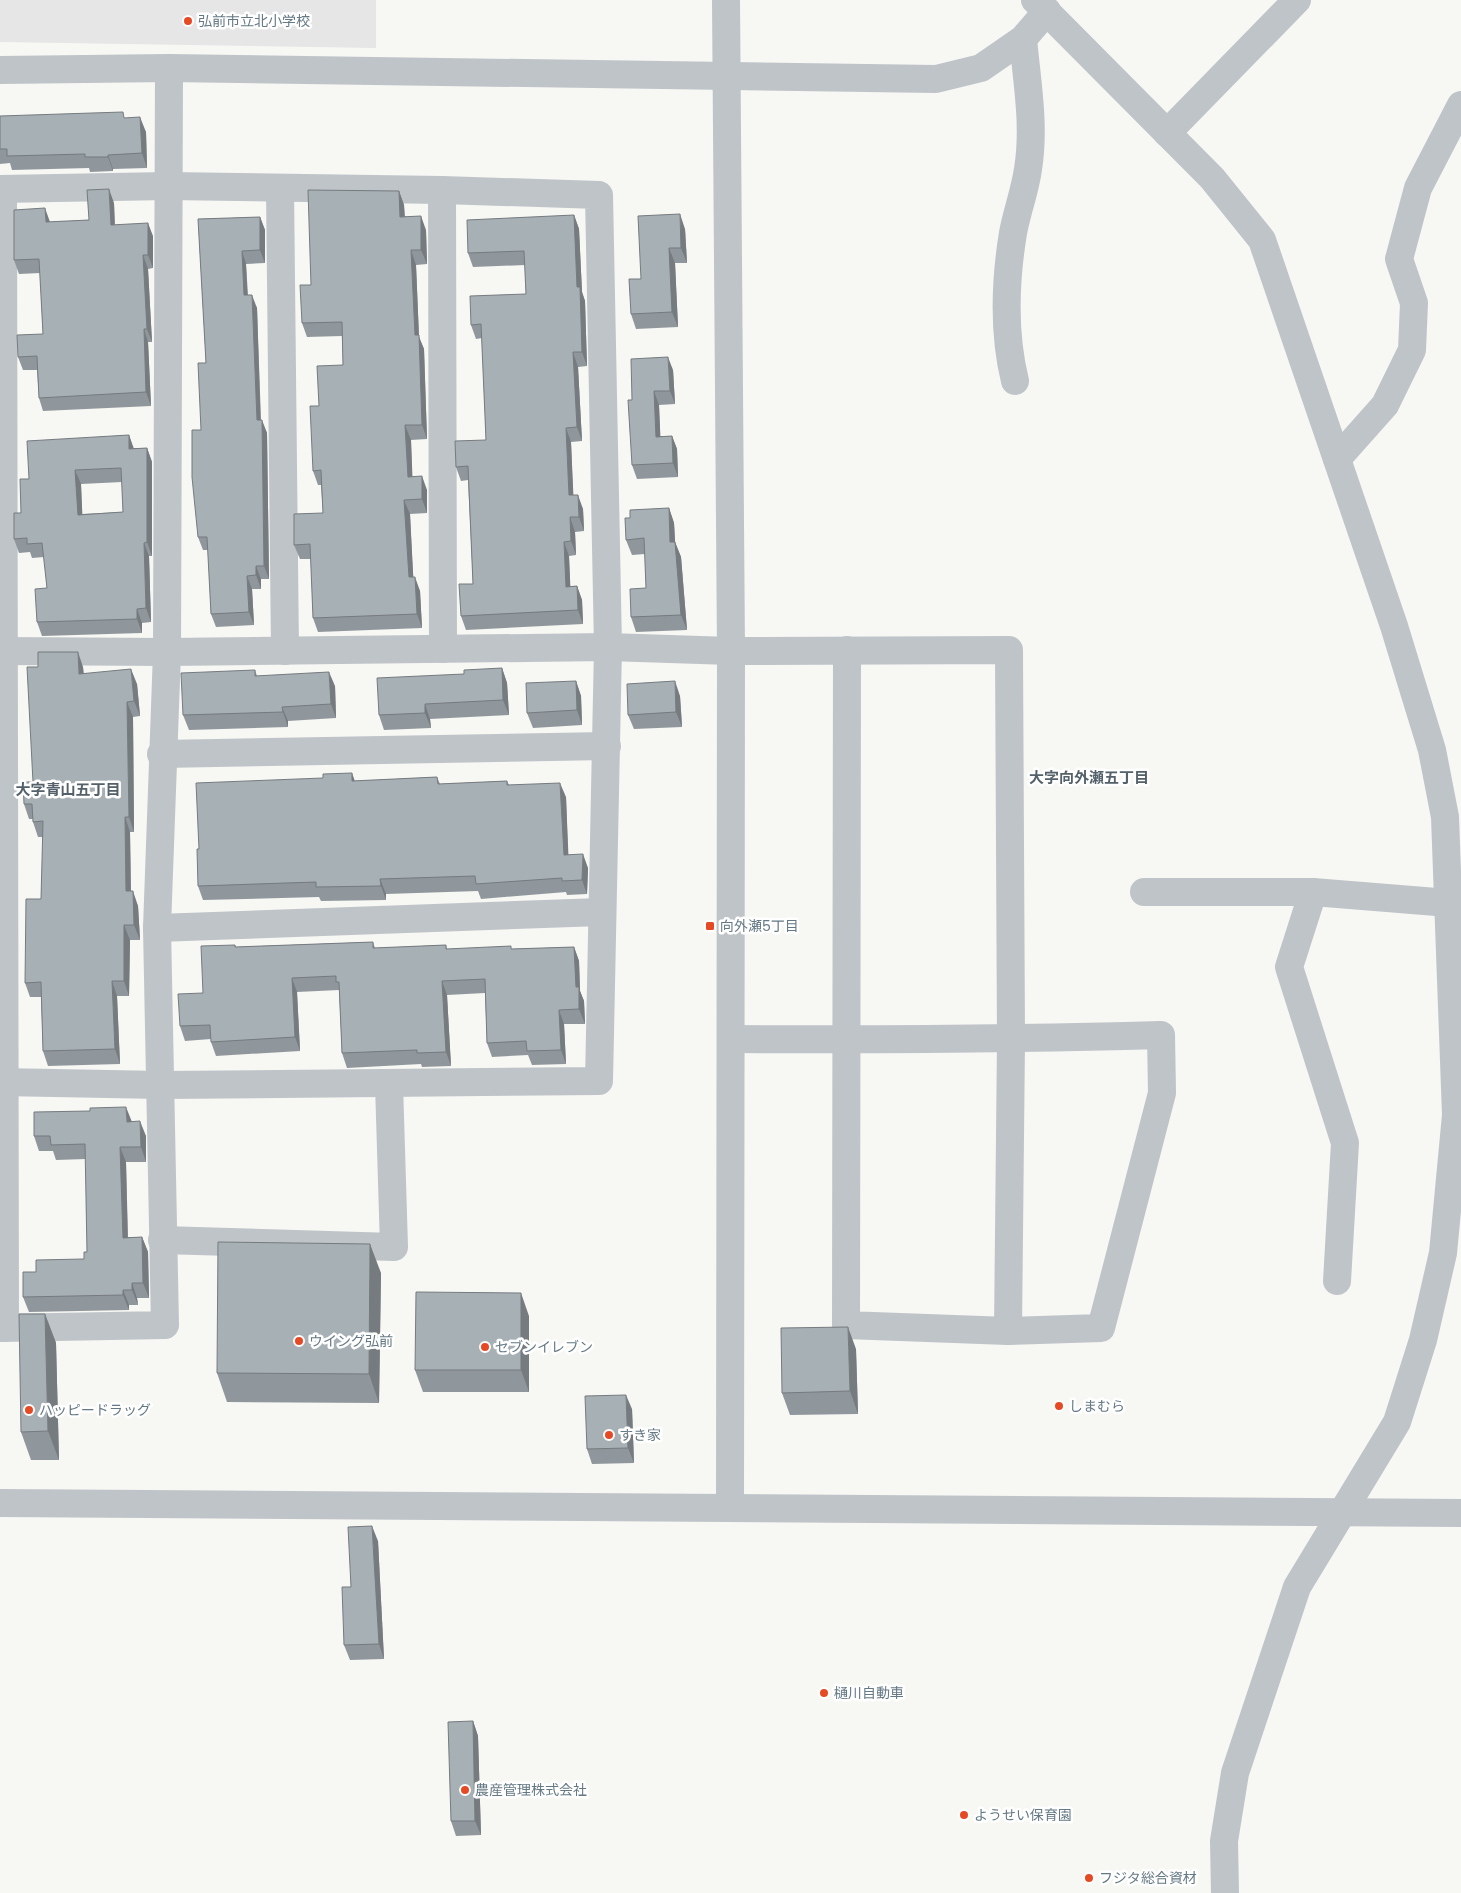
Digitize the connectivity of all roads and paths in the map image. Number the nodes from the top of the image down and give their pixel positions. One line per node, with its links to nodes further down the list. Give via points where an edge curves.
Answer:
1 (726, 0): 7 (street)
2 (1297, 0): 9 (street)
3 (1041, 5): 4 (street); 9 (street)
4 (1023, 39): 7 (street, via 981,68 936,79); 14 (street, via 1031,124 1028,169 1013,232 1006,300 1007,350)
5 (169, 68): 6 (street); 7 (street); 10 (street)
6 (0, 70)
7 (726, 76): 21 (street)
8 (1461, 105): 15 (street, via 1418,188 1399,259 1414,303 1412,350 1385,405)
9 (1166, 133): 15 (street, via 1212,178 1262,240)
10 (168, 186): 11 (street); 12 (street); 22 (street)
11 (280, 188): 13 (street); 20 (street)
12 (1, 189): 19 (street)
13 (442, 190): 16 (street, via 599,195); 17 (street)
14 (1015, 381)
15 (1337, 460): 25 (street, via 1394,626)
16 (608, 647): 17 (street); 21 (street); 23 (street)
17 (443, 649): 20 (street)
18 (846, 650): 21 (street); 32 (street); 33 (street, via 1009,650)
19 (2, 651): 22 (street); 34 (street)
20 (285, 651): 22 (street)
21 (731, 651): 31 (street)
22 (166, 652): 24 (street)
23 (607, 746): 24 (street); 29 (street)
24 (161, 754): 30 (street)
25 (1453, 817): 28 (street)
26 (1144, 892): 27 (street)
27 (1314, 892): 28 (street); 38 (street, via 1289,967 1345,1143)
28 (1449, 903): 43 (street, via 1456,1115 1443,1253 1424,1340 1396,1422)
29 (601, 912): 30 (street); 35 (street, via 599,1082)
30 (157, 928): 36 (street)
31 (731, 1039): 32 (street); 42 (street)
32 (846, 1040): 33 (street); 40 (street, via 846,1325)
33 (1012, 1040): 40 (street); 40 (street, via 1162,1035 1162,1092 1101,1328)
34 (3, 1082): 36 (street); 39 (street)
35 (389, 1084): 36 (street); 37 (street, via 394,1247)
36 (162, 1086): 37 (street)
37 (162, 1240): 39 (street, via 165,1325)
38 (1337, 1281)
39 (2, 1328)
40 (1008, 1331)
41 (0, 1503): 42 (street)
42 (730, 1507): 43 (street)
43 (1342, 1512): 44 (street); 45 (street, via 1297,1587 1235,1773 1224,1841)
44 (1461, 1513)
45 (1225, 1893)

